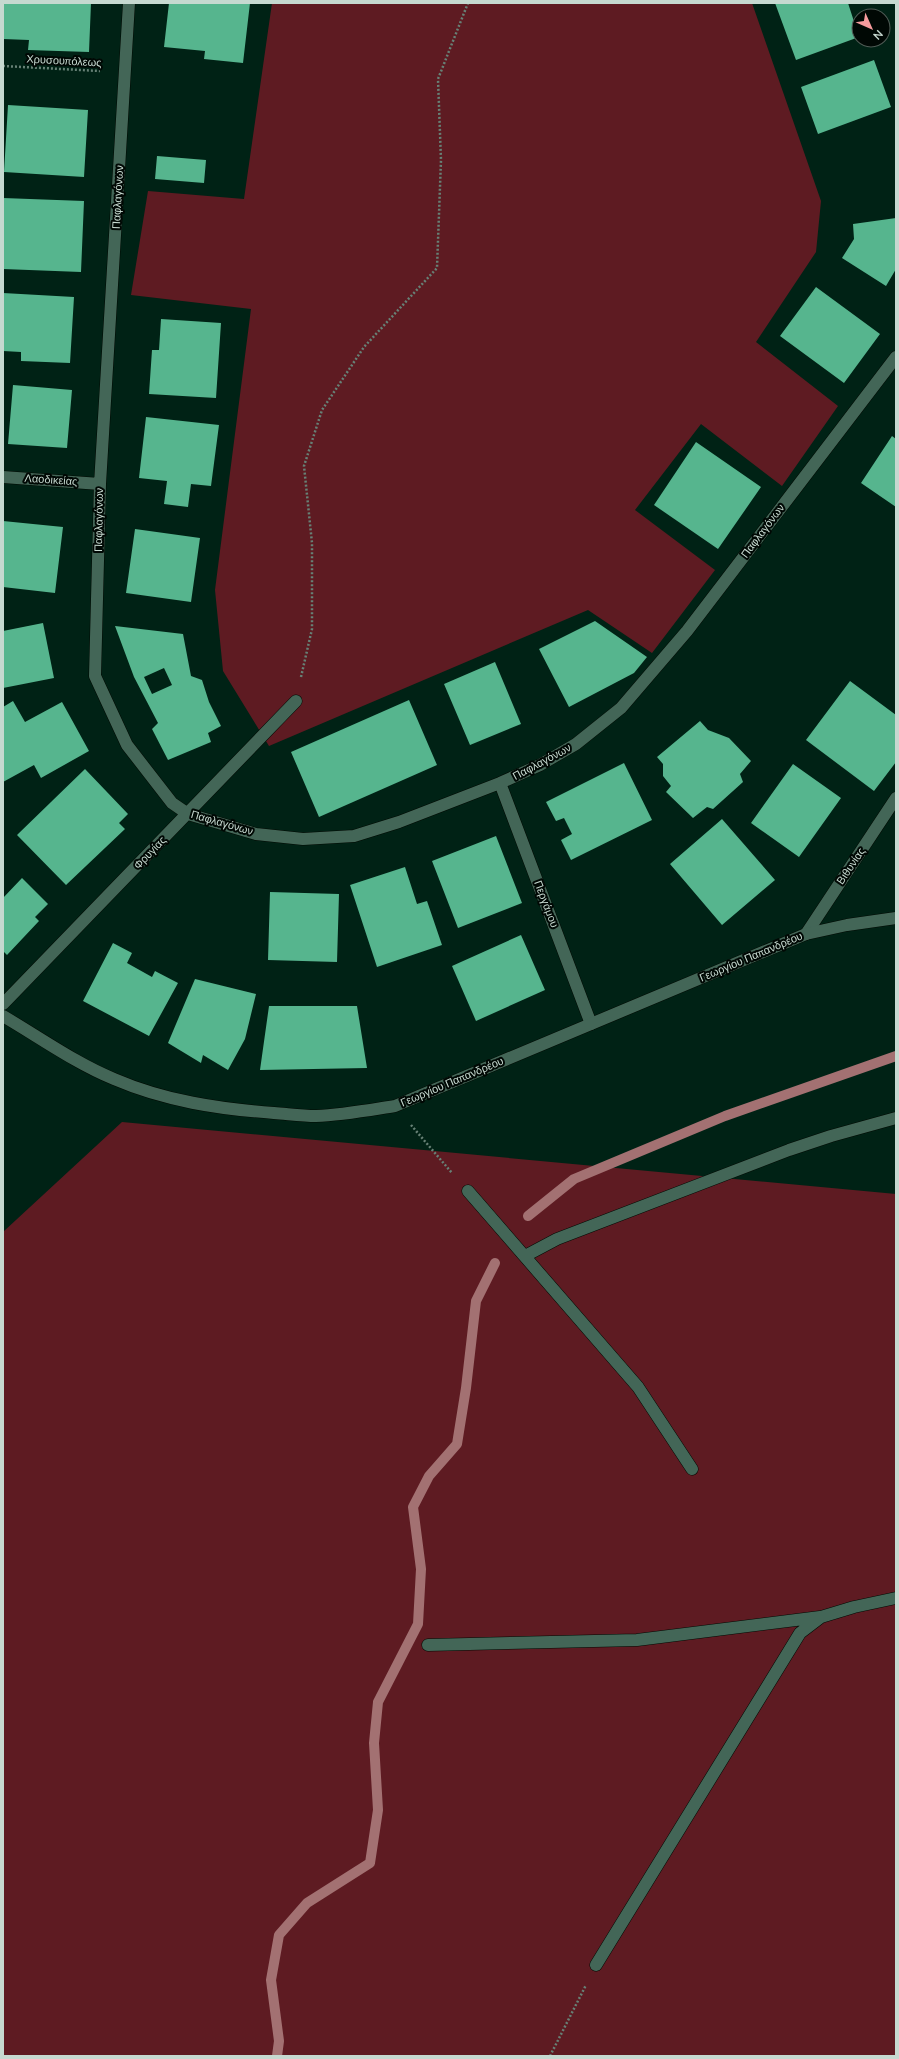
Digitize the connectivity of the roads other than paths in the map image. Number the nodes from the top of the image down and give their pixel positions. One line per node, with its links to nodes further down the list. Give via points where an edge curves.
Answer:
1 (129, 3): 4 (street, Παφλαγόνων)
2 (896, 357): 6 (street, Παφλαγόνων, via 687,631 622,708 576,744 540,765)
3 (3, 477): 4 (street, Λαοδικείας)
4 (100, 484): 8 (street, Παφλαγόνων, via 95,676 127,745 172,803)
5 (296, 701): 8 (street, Φρυγίας)
6 (500, 783): 8 (street, Παφλαγόνων, via 399,822 354,836 303,839 256,834); 13 (street, Περγάμου)
7 (896, 798): 10 (street, Βιθυνίας)
8 (188, 814): 11 (street, Φρυγίας)
9 (896, 918): 10 (street, Γεωργίου Παπανδρέου)
10 (806, 934): 13 (street, Γεωργίου Παπανδρέου)
11 (3, 1004)
12 (3, 1016): 13 (street, Γεωργίου Παπανδρέου, via 107,1076 155,1095 202,1105 315,1116 395,1106)
13 (591, 1024)
14 (896, 1118): 16 (street, via 789,1150 557,1239)
15 (468, 1192): 16 (street)
16 (525, 1256): 17 (street, via 638,1387)
17 (692, 1468)
18 (896, 1598): 19 (street)
19 (821, 1617): 20 (street, via 637,1640); 21 (street, via 800,1633)
20 (428, 1644)
21 (596, 1965)

